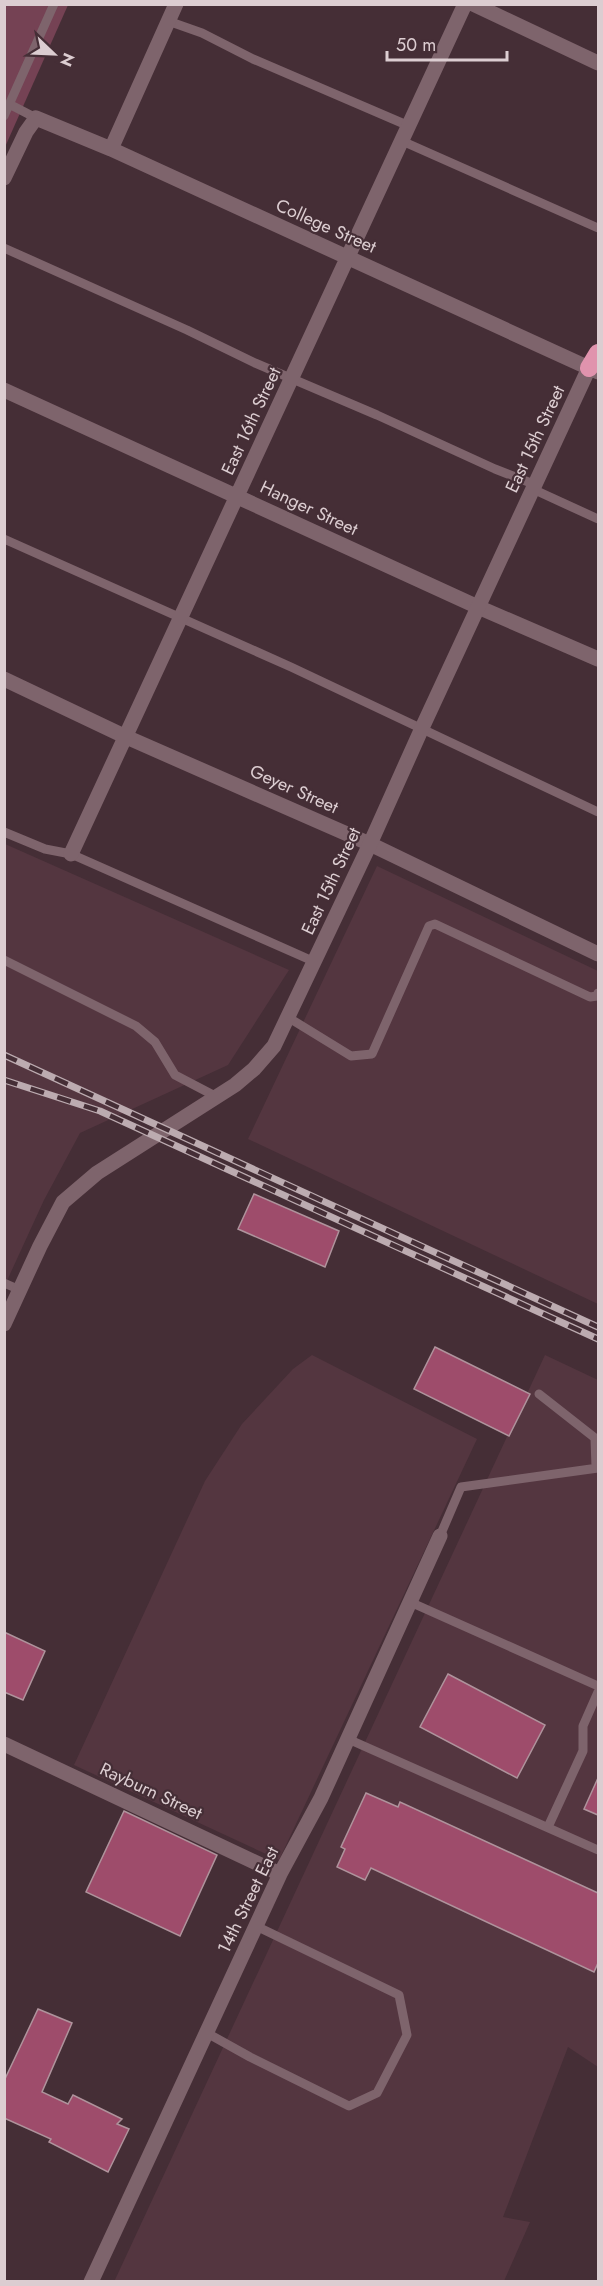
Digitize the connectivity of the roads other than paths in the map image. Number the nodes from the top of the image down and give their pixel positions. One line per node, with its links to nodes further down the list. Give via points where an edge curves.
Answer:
1 (54, 4): 8 (lane)
2 (176, 4): 5 (street)
3 (465, 4): 12 (street, East 16th Street)
4 (473, 4): 6 (street)
5 (168, 21): 12 (lane); 14 (street)
6 (598, 63)
7 (4, 83): 8 (lane)
8 (15, 88): 9 (lane)
9 (11, 105): 10 (lane); 11 (lane)
10 (4, 116)
11 (36, 118): 14 (street, College Street); 15 (street)
12 (409, 126): 13 (street, East 16th Street)
13 (402, 141): 16 (lane); 18 (street, East 16th Street)
14 (111, 149): 18 (street, College Street)
15 (4, 178)
16 (598, 228)
17 (4, 248): 20 (lane)
18 (348, 257): 19 (street, College Street); 20 (street, East 16th Street)
19 (595, 364): 22 (street, East 15th Street)
20 (292, 379): 22 (lane); 23 (street, East 16th Street)
21 (4, 390): 23 (street, Hanger Street)
22 (534, 487): 24 (lane); 26 (street, East 15th Street)
23 (237, 496): 26 (street, Hanger Street); 27 (street, East 16th Street)
24 (598, 519)
25 (4, 539): 27 (lane)
26 (478, 607): 28 (street, Hanger Street); 30 (street, East 15th Street)
27 (181, 618): 30 (lane); 31 (street, East 16th Street)
28 (598, 659)
29 (4, 679): 31 (street, Geyer Street)
30 (422, 728): 32 (lane); 34 (street, East 15th Street)
31 (124, 736): 34 (street, Geyer Street); 35 (street, East 16th Street)
32 (598, 812)
33 (4, 832): 35 (lane, via 45,849)
34 (370, 844): 36 (street, Geyer Street); 38 (street, East 15th Street)
35 (71, 854): 38 (lane)
36 (598, 954)
37 (4, 960): 41 (lane, via 136,1026 155,1042 175,1075)
38 (315, 962): 40 (street, East 15th Street)
39 (598, 993): 40 (lane, via 590,997 435,924 429,926 372,1054 351,1056)
40 (289, 1018): 41 (street, East 15th Street, via 265,1058)
41 (217, 1097): 43 (street, East 15th Street, via 97,1173 63,1202)
42 (4, 1283): 43 (lane)
43 (20, 1290): 44 (street, East 15th Street)
44 (4, 1324)
45 (539, 1394): 46 (lane, via 595,1438)
46 (597, 1468): 47 (lane, via 461,1487)
47 (440, 1536): 48 (street, 14th Street East)
48 (410, 1602): 49 (lane); 51 (street, 14th Street East)
49 (598, 1686)
50 (598, 1692): 53 (lane, via 583,1726 583,1751)
51 (348, 1739): 53 (lane); 55 (street, 14th Street East)
52 (6, 1750): 55 (street, Rayburn Street)
53 (548, 1827): 54 (lane)
54 (598, 1850)
55 (280, 1874): 56 (street, 14th Street East)
56 (256, 1926): 57 (street, 14th Street East); 57 (lane, via 399,1995 407,2035 377,2093 349,2106)
57 (207, 2033): 58 (street, 14th Street East)
58 (91, 2282)

